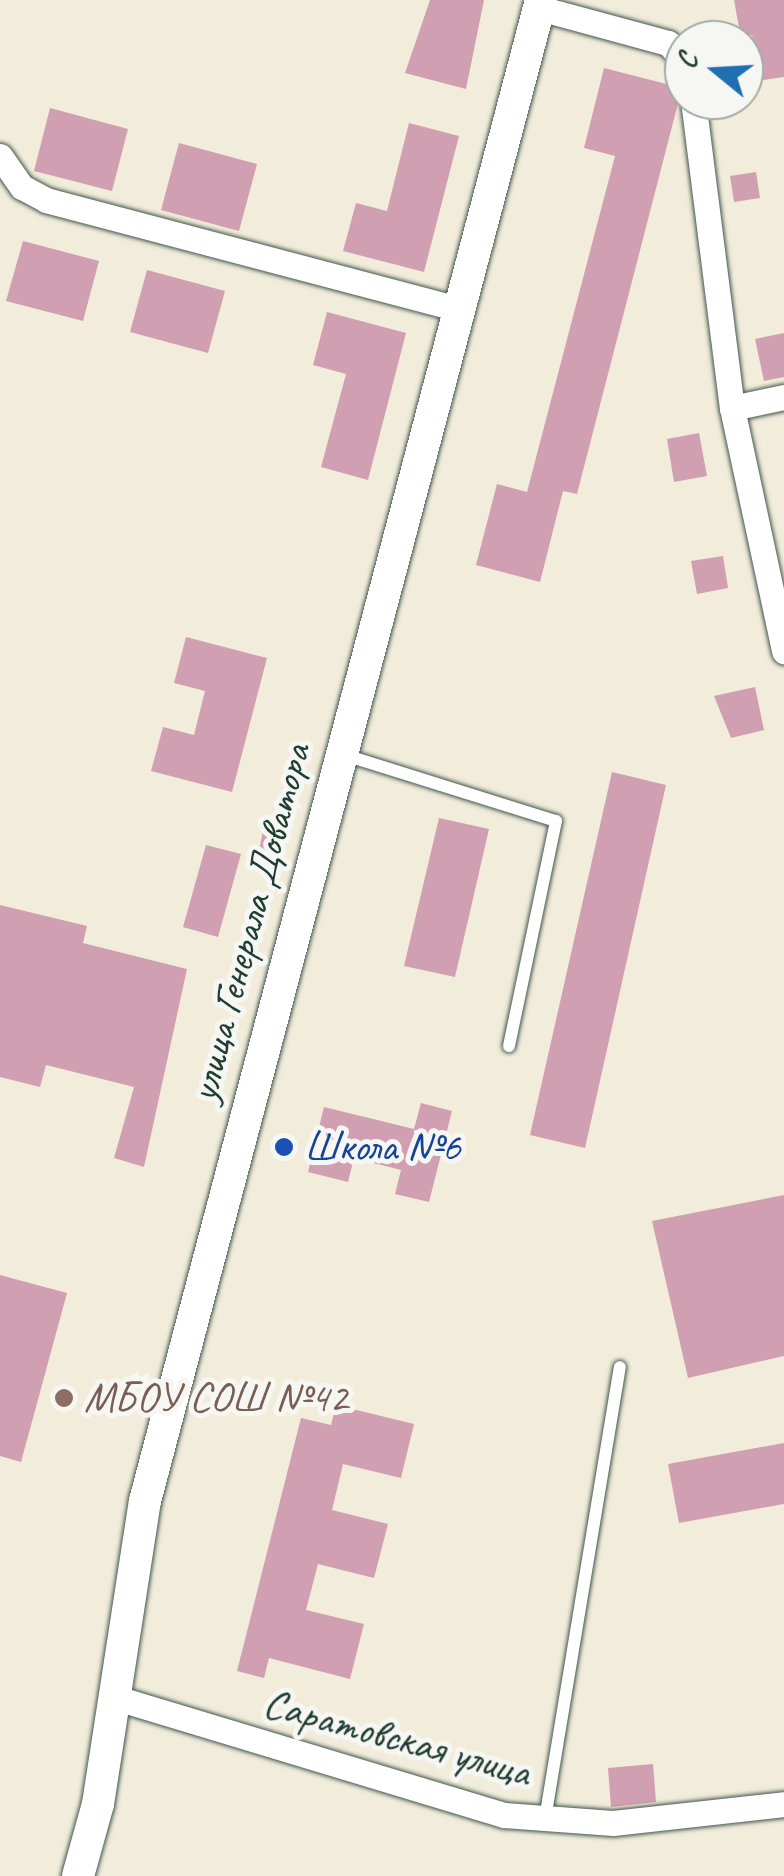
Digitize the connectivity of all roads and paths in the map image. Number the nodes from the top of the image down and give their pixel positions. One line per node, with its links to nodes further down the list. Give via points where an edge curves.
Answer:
1 (540, 4): 2 (street); 5 (street, улица Генерала Доватора)
2 (664, 42)
3 (696, 120): 7 (street)
4 (0, 156): 5 (street, via 46,200)
5 (458, 310): 9 (street, улица Генерала Доватора)
6 (784, 397): 7 (street)
7 (732, 408): 8 (street)
8 (784, 650)
9 (340, 753): 10 (lane, via 556,821); 12 (street, улица Генерала Доватора, via 145,1501)
10 (509, 1046)
11 (620, 1367): 14 (lane)
12 (113, 1698): 14 (street, Саратовская улица, via 458,1806); 15 (street, улица Генерала Доватора)
13 (784, 1804): 14 (street, Саратовская улица, via 684,1819)
14 (545, 1819)
15 (78, 1876)

